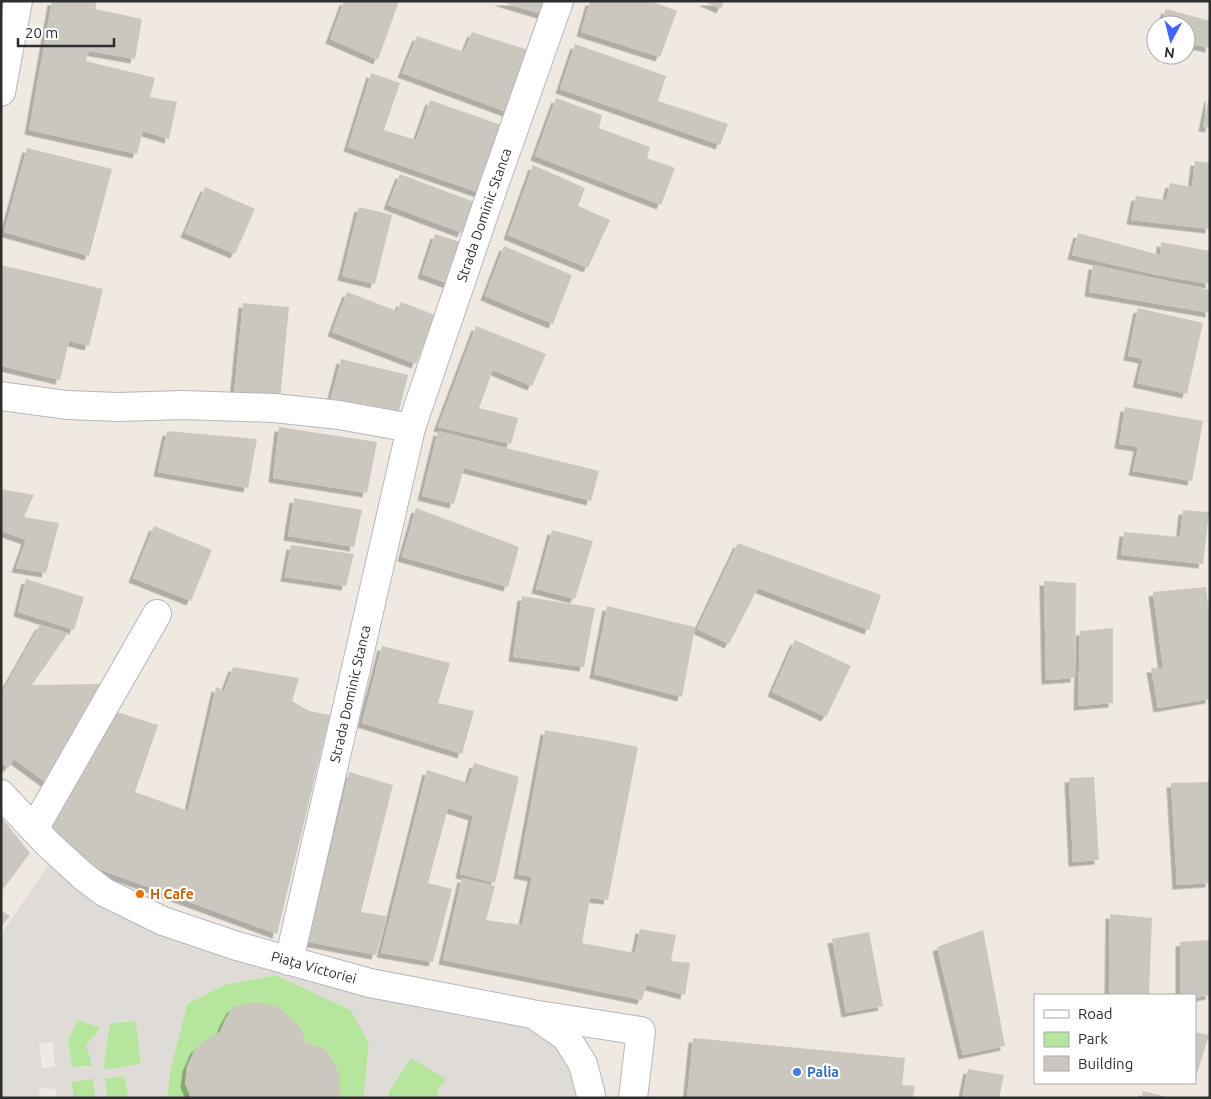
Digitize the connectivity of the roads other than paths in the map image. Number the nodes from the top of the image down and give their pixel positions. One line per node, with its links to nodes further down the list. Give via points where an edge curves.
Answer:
1 (18, 1): 3 (street)
2 (559, 1): 5 (street, Strada Dominic Stanca)
3 (1, 92)
4 (1, 396): 5 (street, via 84,406 274,408)
5 (411, 428): 9 (street, Strada Dominic Stanca)
6 (157, 614): 8 (street)
7 (1, 794): 8 (street, Piața Victoriei)
8 (34, 829): 9 (street, Piața Victoriei, via 104,892 163,921)
9 (288, 961): 10 (street, Piața Victoriei, via 370,984)
10 (532, 1014): 11 (street, Piața Victoriei, via 566,1038 582,1064); 12 (street, Piața Victoriei, via 641,1031)
11 (591, 1098)
12 (633, 1098)

